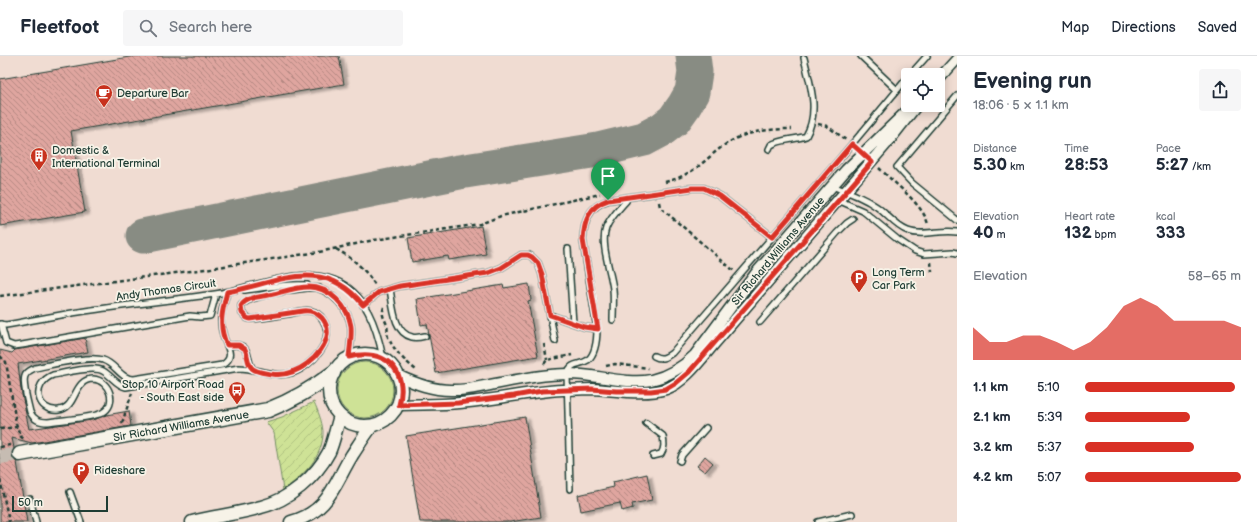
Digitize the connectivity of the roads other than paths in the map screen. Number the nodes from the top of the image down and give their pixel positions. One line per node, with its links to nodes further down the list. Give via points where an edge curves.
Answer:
1 (861, 56): 8 (lane)
2 (927, 56): 5 (lane)
3 (804, 58): 12 (lane, via 813,97 812,124 806,136 776,142)
4 (957, 60): 6 (street)
5 (916, 68)
6 (945, 73)
7 (901, 85): 8 (lane)
8 (897, 90): 20 (lane)
9 (957, 96): 18 (lane, via 897,167 912,183)
10 (906, 112): 13 (street, Sir Richard Williams Avenue)
11 (911, 112): 14 (street, Sir Richard Williams Avenue)
12 (769, 149)
13 (832, 186): 14 (lane); 43 (street, Sir Richard Williams Avenue, via 757,272 686,364 664,376 644,381)
14 (846, 191): 15 (street, Sir Richard Williams Avenue); 19 (lane, via 856,194 914,233)
15 (838, 200): 22 (lane, via 863,211 915,251 924,254); 45 (street, Sir Richard Williams Avenue, via 714,344 676,383 666,389 651,391)
16 (626, 201): 30 (lane, via 609,221 604,236 613,292)
17 (854, 219): 31 (lane, via 847,223)
18 (957, 220)
19 (957, 232)
20 (772, 237): 34 (lane, via 720,196 704,188 599,203 590,213 583,230); 38 (lane, via 672,354 663,359)
21 (568, 249): 32 (lane)
22 (957, 253)
23 (319, 288): 25 (lane, via 296,284); 39 (lane, via 337,300 348,318 351,326); 41 (lane, via 301,288 243,303 242,313 247,318 311,310 317,313 327,326 323,346 304,367 280,375)
24 (390, 289): 28 (lane, via 379,292); 29 (lane, via 488,273 521,255 528,255 538,263); 35 (lane, via 399,327 412,337)
25 (238, 290): 26 (lane, Andy Thomas Circuit); 28 (lane, Andy Thomas Circuit, via 296,277 322,277 341,284)
26 (227, 292): 27 (lane, Andy Thomas Circuit); 37 (lane, via 221,322)
27 (216, 294): 33 (lane, Andy Thomas Circuit); 33 (lane, via 210,316 190,316 22,345 6,343)
28 (363, 305): 40 (lane, Andy Thomas Circuit, via 375,327)
29 (550, 315): 32 (lane); 36 (lane)
30 (613, 320)
31 (760, 322)
32 (573, 323): 34 (lane)
33 (0, 324)
34 (598, 329): 43 (lane, via 596,346 592,354 587,360 573,365)
35 (425, 336)
36 (555, 341)
37 (227, 345): 41 (lane, via 244,347 250,366); 41 (lane, via 230,351 229,358 222,365 139,379 123,377 108,362 96,358 29,370 24,380 30,412 36,420 48,422 95,415 107,408 111,399 108,388 94,379 80,385 70,404 65,408 55,410 44,406 38,395 39,387 47,377 53,375 98,369 119,385 126,387 234,369)
38 (654, 356)
39 (349, 357): 40 (street, via 372,354); 42 (street)
40 (383, 358): 44 (street, via 393,366)
41 (254, 370)
42 (333, 373): 47 (street, via 329,384 329,396); 51 (main road, Sir Richard Williams Avenue, via 307,392 256,413 134,434)
43 (567, 374): 44 (street, Sir Richard Williams Avenue, via 453,390 426,387); 45 (lane)
44 (399, 376): 46 (street, via 402,385)
45 (568, 390): 46 (street, Sir Richard Williams Avenue, via 542,391 458,403); 54 (lane)
46 (399, 405): 49 (street, via 394,414)
47 (340, 416): 49 (street, via 358,426); 60 (street, via 325,459 313,474 291,493 262,507)
48 (646, 423): 52 (lane, via 663,436 663,450 661,454)
49 (371, 427): 61 (street, via 352,455 331,495 309,514)
50 (706, 428): 53 (lane, via 682,455)
51 (24, 447)
52 (653, 456)
53 (680, 461)
54 (570, 489)
55 (70, 492): 59 (lane)
56 (30, 498): 58 (lane)
57 (852, 514): 62 (lane)
58 (36, 522)
59 (81, 522)
60 (192, 522)
61 (291, 522)
62 (818, 522)

